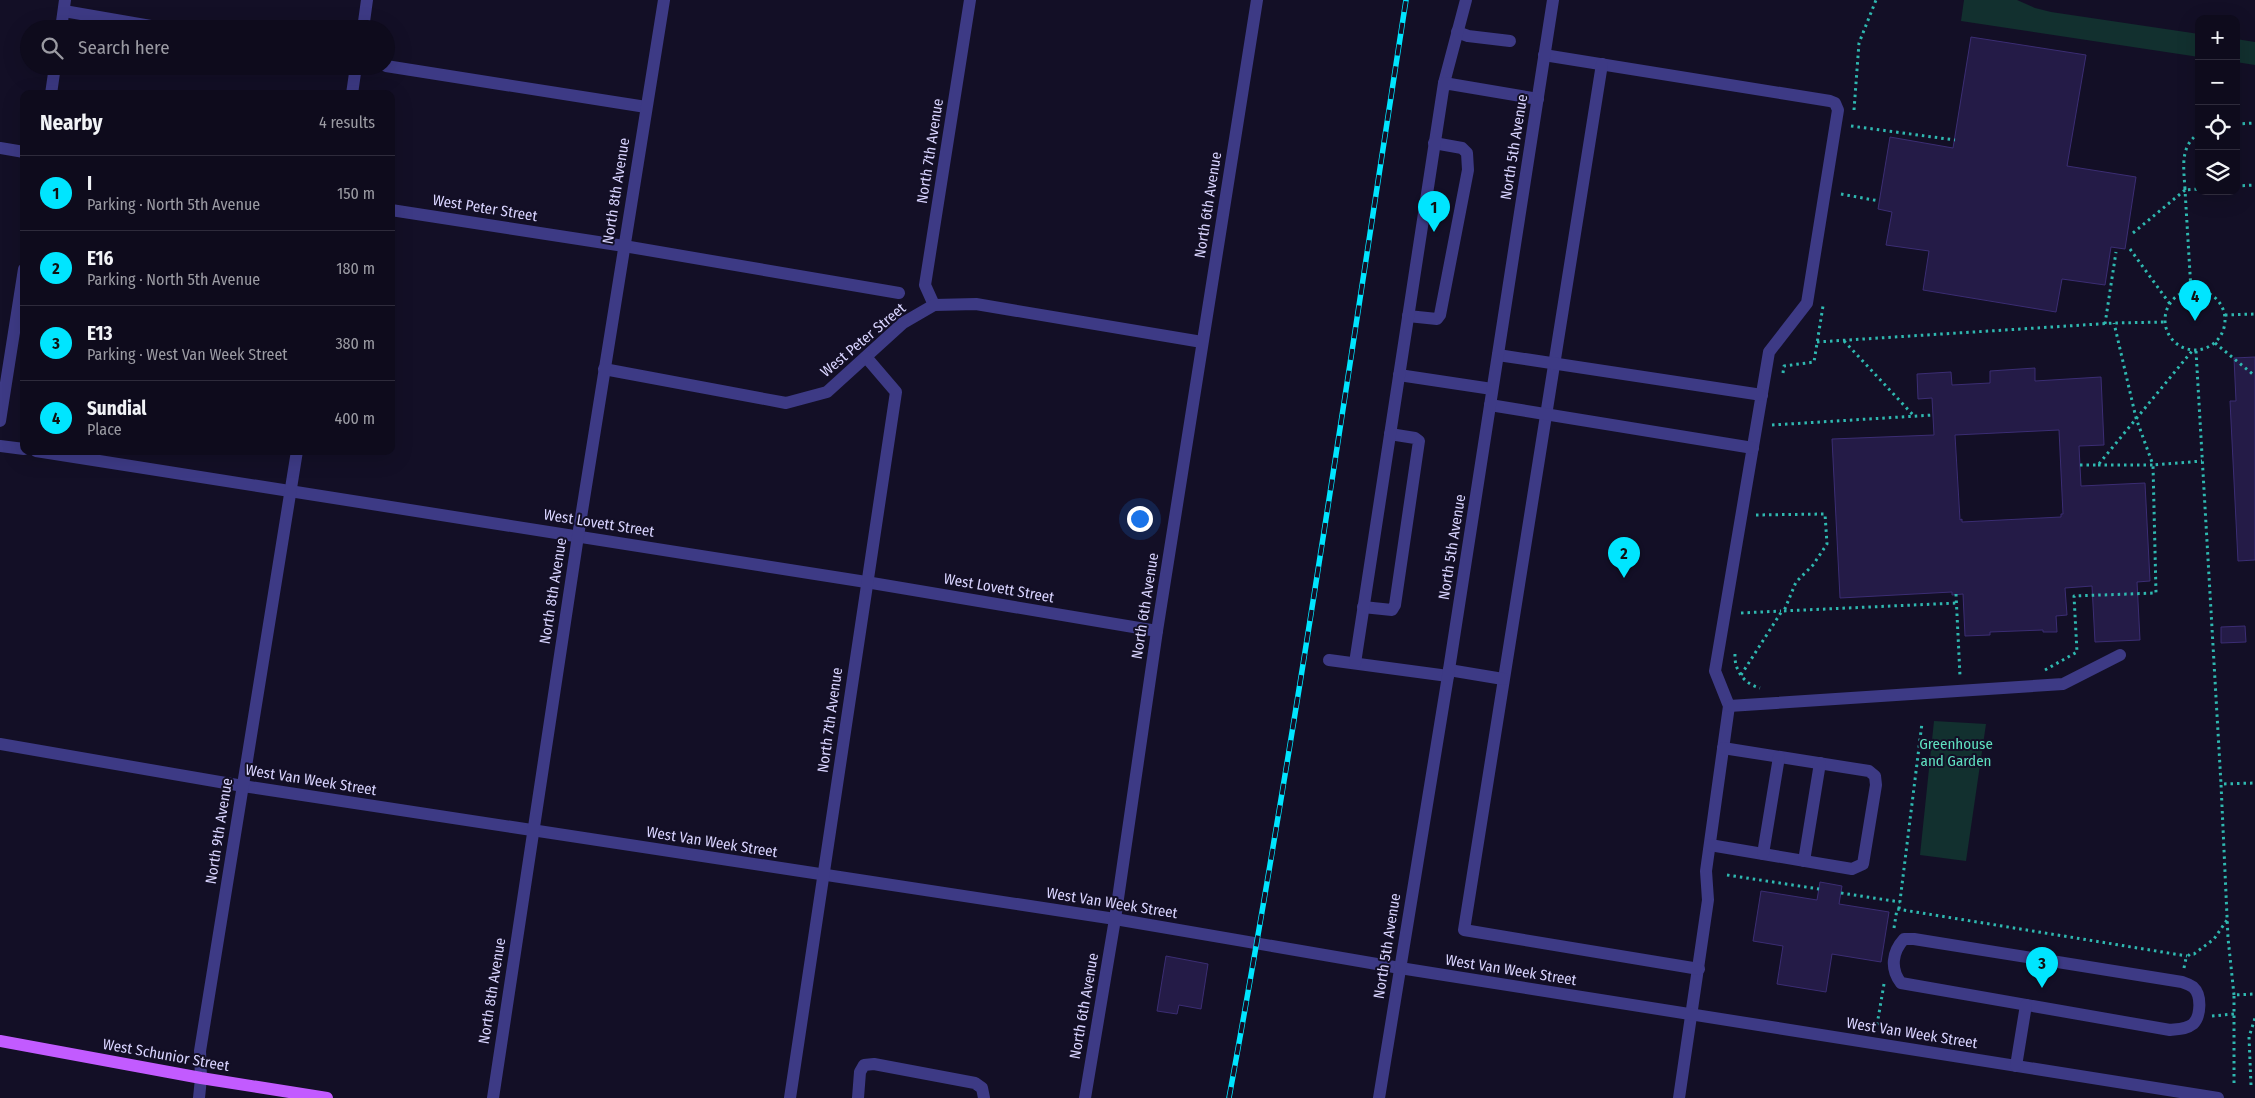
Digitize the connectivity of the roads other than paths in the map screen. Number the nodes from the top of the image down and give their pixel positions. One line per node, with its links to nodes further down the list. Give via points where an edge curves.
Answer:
1 (367, 0): 10 (street)
2 (664, 0): 22 (street, North 8th Avenue)
3 (970, 0): 30 (street, North 7th Avenue, via 925,285)
4 (1257, 0): 32 (street, North 6th Avenue)
5 (1466, 0): 11 (street)
6 (1553, 0): 13 (street, North 5th Avenue)
7 (64, 5): 8 (street); 9 (street)
8 (62, 20)
9 (129, 20)
10 (364, 20)
11 (1457, 32): 12 (street); 18 (street)
12 (1510, 41)
13 (1544, 55): 14 (street); 21 (street, North 5th Avenue)
14 (1602, 64): 35 (street); 39 (street, via 1830,101 1837,106 1807,304 1769,352)
15 (395, 67): 22 (street)
16 (54, 75): 19 (street)
17 (355, 75): 20 (street)
18 (1444, 83): 21 (street); 23 (street)
19 (52, 90)
20 (353, 90)
21 (1538, 99): 33 (street, North 5th Avenue)
22 (646, 107): 27 (street, North 8th Avenue)
23 (1434, 143): 31 (street); 31 (street, via 1462,148 1467,153 1468,170 1440,315 1432,320)
24 (0, 148): 25 (street)
25 (20, 151)
26 (395, 211): 27 (street, West Peter Street)
27 (624, 246): 28 (street, West Peter Street); 36 (street, North 8th Avenue)
28 (899, 293)
29 (20, 295): 42 (street)
30 (934, 305): 32 (street, West Peter Street, via 976,304); 34 (street, West Peter Street, via 903,323)
31 (1408, 316): 37 (street)
32 (1202, 342): 53 (street, North 6th Avenue)
33 (1498, 355): 35 (street); 38 (street, North 5th Avenue)
34 (866, 357): 36 (street, West Peter Street, via 827,392 786,403); 51 (street, North 7th Avenue, via 896,392)
35 (1553, 363): 39 (street); 41 (street)
36 (604, 369): 50 (street, North 8th Avenue)
37 (1399, 374): 38 (street); 43 (street)
38 (1492, 389): 40 (street, North 5th Avenue)
39 (1762, 395): 46 (street)
40 (1490, 405): 41 (street); 57 (street, North 5th Avenue)
41 (1545, 413): 46 (street); 58 (street)
42 (0, 421)
43 (1390, 434): 52 (street); 52 (street, via 1419,441 1395,605 1392,610 1385,611)
44 (0, 446): 45 (street)
45 (20, 448)
46 (1753, 448): 59 (street, via 1716,670)
47 (61, 455): 49 (street, West Lovett Street)
48 (296, 455): 49 (street, North 9th Avenue)
49 (291, 492): 50 (street, West Lovett Street); 64 (street, North 9th Avenue)
50 (578, 536): 51 (street, West Lovett Street); 65 (street, North 8th Avenue)
51 (866, 582): 53 (street, West Lovett Street); 69 (street, North 7th Avenue)
52 (1363, 607): 56 (street)
53 (1157, 631): 70 (street, North 6th Avenue)
54 (2120, 654): 59 (street, via 2063,684)
55 (1329, 660): 56 (street)
56 (1354, 663): 57 (street)
57 (1448, 673): 58 (street); 71 (street, North 5th Avenue)
58 (1503, 679): 72 (street, via 1464,930)
59 (1729, 706): 61 (street)
60 (0, 744): 64 (street, West Van Week Street)
61 (1723, 748): 62 (street); 66 (street)
62 (1779, 757): 63 (street); 67 (street)
63 (1820, 764): 68 (street); 68 (street, via 1869,772 1875,776 1866,846 1863,864 1852,869)
64 (242, 786): 65 (street, West Van Week Street); 77 (street, North 9th Avenue, via 200,1051)
65 (533, 830): 69 (street, West Van Week Street); 81 (street, North 8th Avenue)
66 (1710, 845): 67 (street); 72 (street, via 1706,871 1708,900)
67 (1763, 854): 68 (street)
68 (1804, 861)
69 (824, 876): 70 (street, West Van Week Street); 82 (street, North 7th Avenue)
70 (1116, 919): 71 (street, West Van Week Street); 85 (street, North 6th Avenue)
71 (1400, 968): 74 (street, West Van Week Street); 86 (street, North 5th Avenue)
72 (1699, 969): 74 (street)
73 (2026, 1005): 73 (street, via 2170,1030 2184,1029 2199,1015 2199,1000 2194,988 2182,982 1914,939 1904,939 1896,947 1893,969 1901,983); 76 (street)
74 (1692, 1015): 76 (street, West Van Week Street); 87 (street)
75 (0, 1041): 77 (main road, West Schunior Street)
76 (2016, 1066): 88 (street, West Van Week Street)
77 (202, 1078): 78 (main road, West Schunior Street); 79 (street, North 9th Avenue)
78 (290, 1095): 80 (main road, West Schunior Street)
79 (199, 1098)
80 (326, 1098)
81 (493, 1098)
82 (790, 1098)
83 (858, 1098): 84 (street, via 860,1072 864,1064 975,1083 982,1088)
84 (984, 1098)
85 (1085, 1098)
86 (1379, 1098)
87 (1679, 1098)
88 (2218, 1098)

